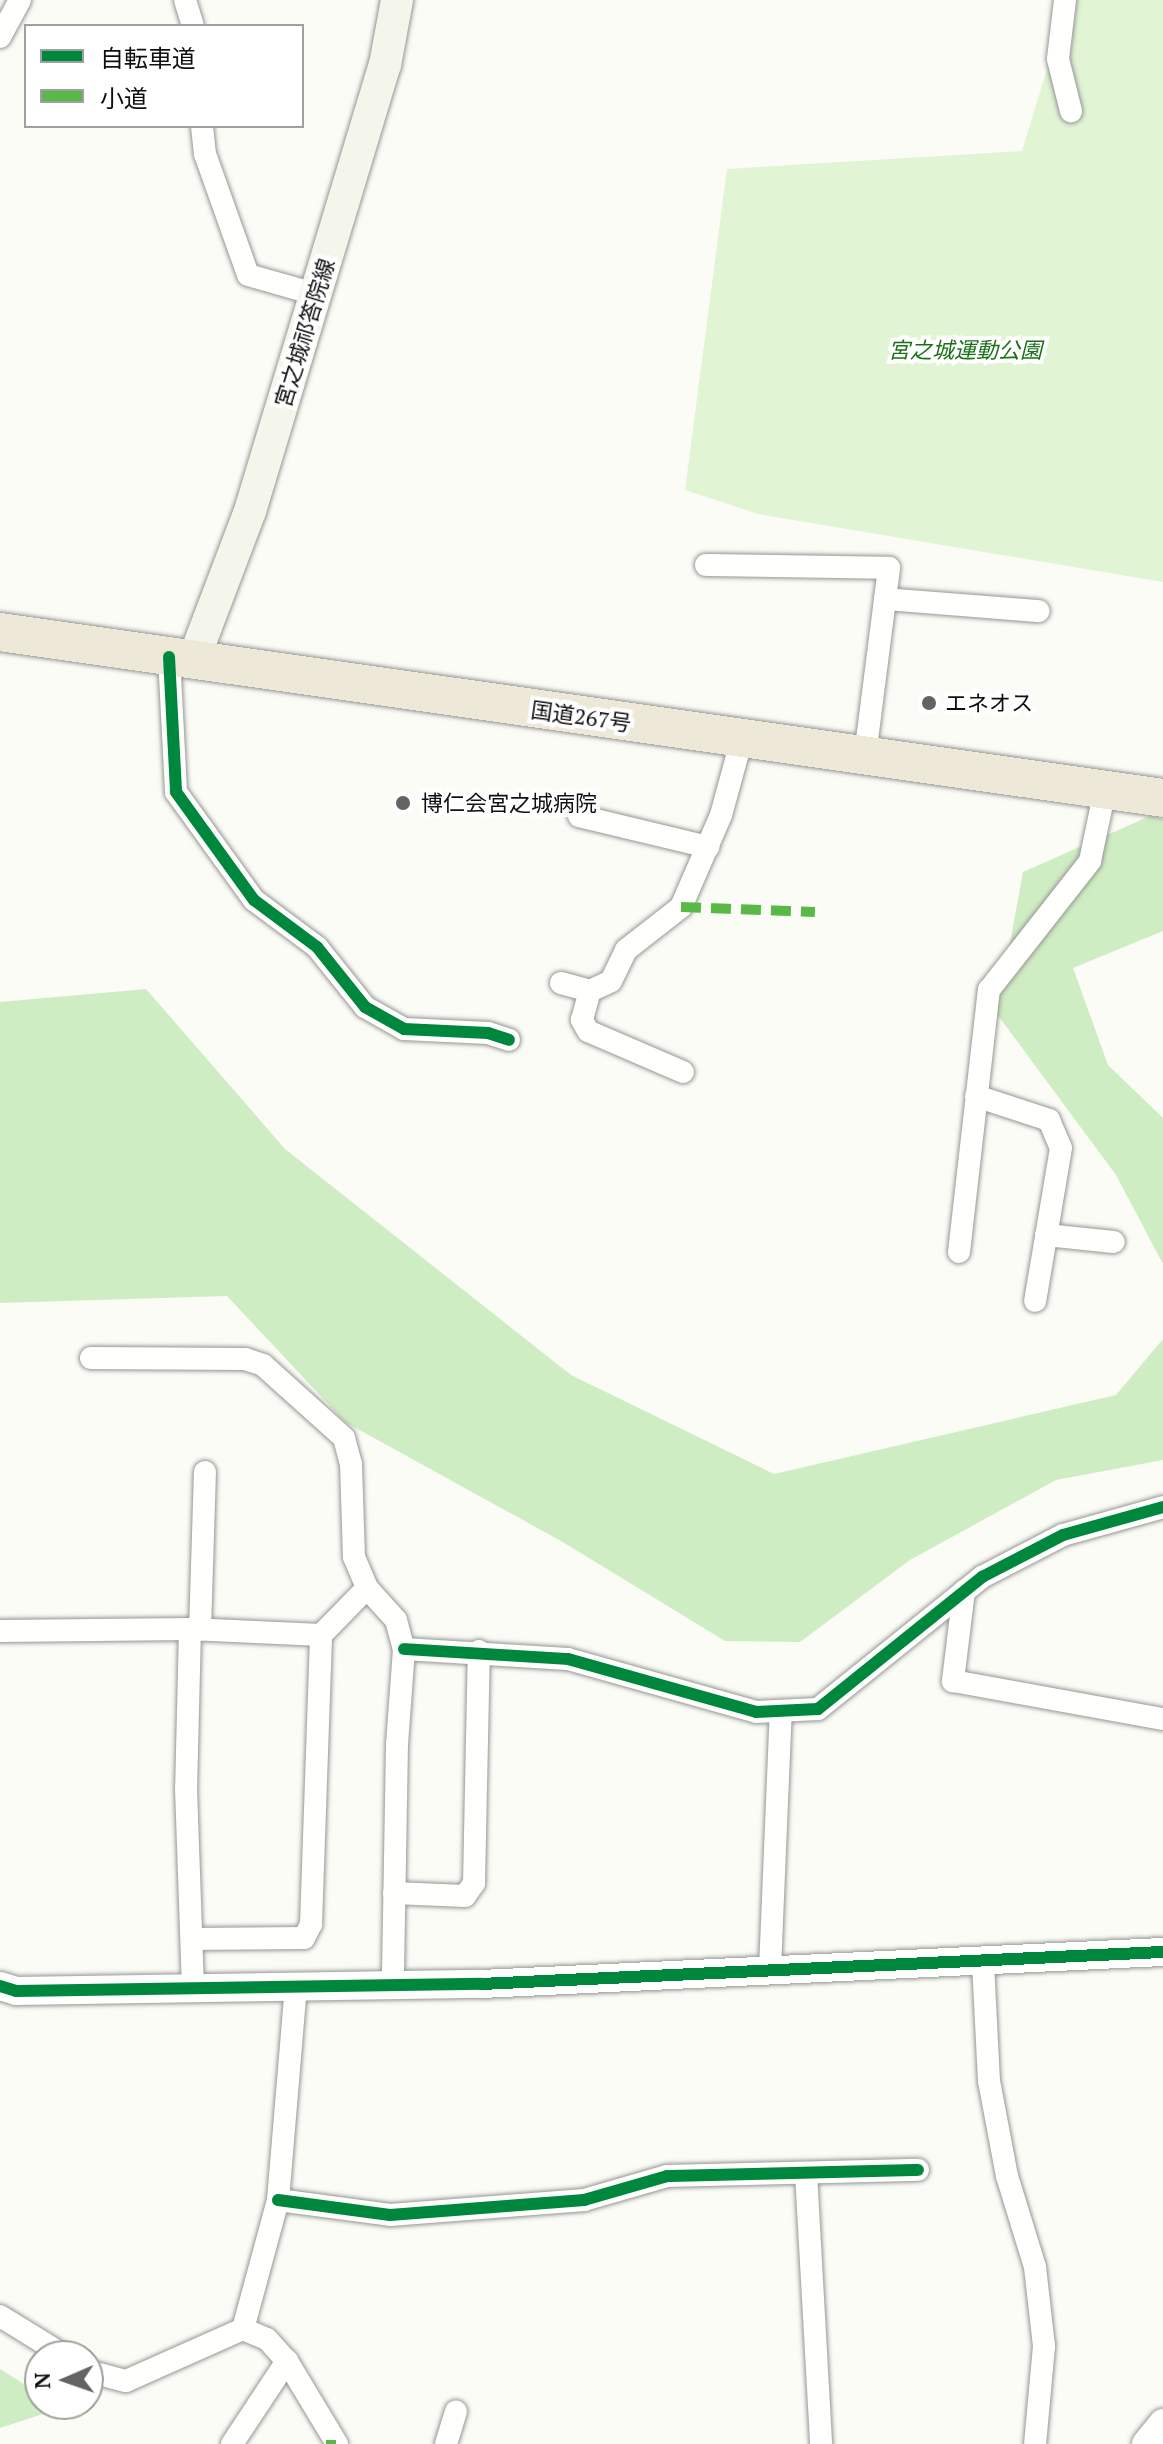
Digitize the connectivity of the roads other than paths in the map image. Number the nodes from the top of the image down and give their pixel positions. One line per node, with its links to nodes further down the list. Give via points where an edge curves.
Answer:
1 (20, 0): 6 (street)
2 (185, 0): 5 (street)
3 (397, 0): 9 (main road, 宮之城祁答院線, via 385,65)
4 (1065, 0): 7 (street, via 1058,59)
5 (192, 24)
6 (0, 37)
7 (1071, 111)
8 (202, 128): 9 (street, via 205,154 248,275)
9 (315, 294): 14 (main road, 宮之城祁答院線, via 250,511)
10 (706, 565): 11 (street, via 889,568)
11 (885, 599): 12 (street); 16 (street)
12 (1039, 611)
13 (0, 632): 14 (highway, 国道267号)
14 (181, 659): 15 (highway, 国道267号); 23 (street, via 176,792 254,900 317,947 365,1007 404,1029 488,1033)
15 (742, 738): 16 (highway, 国道267号); 20 (street)
16 (865, 756): 17 (highway, 国道267号)
17 (1105, 790): 18 (highway, 国道267号); 25 (street, via 1090,861 989,990)
18 (1163, 798)
19 (579, 816): 20 (street)
20 (708, 847): 22 (street, via 681,907 626,950 611,981)
21 (561, 983): 22 (street)
22 (590, 991): 24 (street, via 582,1020 588,1031)
23 (509, 1040)
24 (683, 1072)
25 (976, 1096): 26 (street, via 1049,1120 1061,1148); 28 (street)
26 (1046, 1235): 27 (street); 29 (street)
27 (1114, 1242)
28 (959, 1252)
29 (1035, 1301)
30 (91, 1358): 33 (street, via 245,1359 263,1365 344,1438 351,1464 354,1557)
31 (205, 1472): 35 (street)
32 (1163, 1507): 34 (street, via 1063,1535)
33 (367, 1588): 37 (street); 38 (street, via 396,1620)
34 (964, 1591): 40 (street, via 818,1709); 41 (street, via 953,1681)
35 (195, 1630): 36 (street); 37 (street); 43 (street, via 186,1788)
36 (0, 1631)
37 (321, 1635): 43 (street, via 311,1924 304,1938)
38 (404, 1649): 39 (street); 42 (street)
39 (479, 1651): 40 (street, via 568,1659 756,1712); 42 (street, via 474,1883 465,1896)
40 (781, 1711): 46 (street)
41 (1163, 1719)
42 (394, 1893): 47 (street)
43 (192, 1939): 50 (street)
44 (1163, 1952): 45 (street)
45 (983, 1963): 46 (street); 65 (street, via 989,2081 1007,2176 1035,2267 1042,2330)
46 (770, 1969): 47 (street)
47 (393, 1984): 49 (street)
48 (0, 1986): 50 (street, via 16,1991)
49 (296, 1986): 50 (street); 53 (street)
50 (193, 1988)
51 (918, 2170): 52 (street)
52 (806, 2173): 53 (street, via 667,2176 584,2200 390,2215); 64 (street)
53 (278, 2200): 55 (street)
54 (0, 2316): 56 (street)
55 (243, 2329): 57 (street, via 267,2339); 58 (street, via 126,2381)
56 (39, 2340)
57 (287, 2361): 61 (street); 62 (street)
58 (104, 2375)
59 (456, 2412): 63 (street)
60 (1163, 2423): 66 (street)
61 (232, 2444)
62 (337, 2444)
63 (446, 2444)
64 (821, 2444)
65 (1035, 2444)
66 (1146, 2444)

